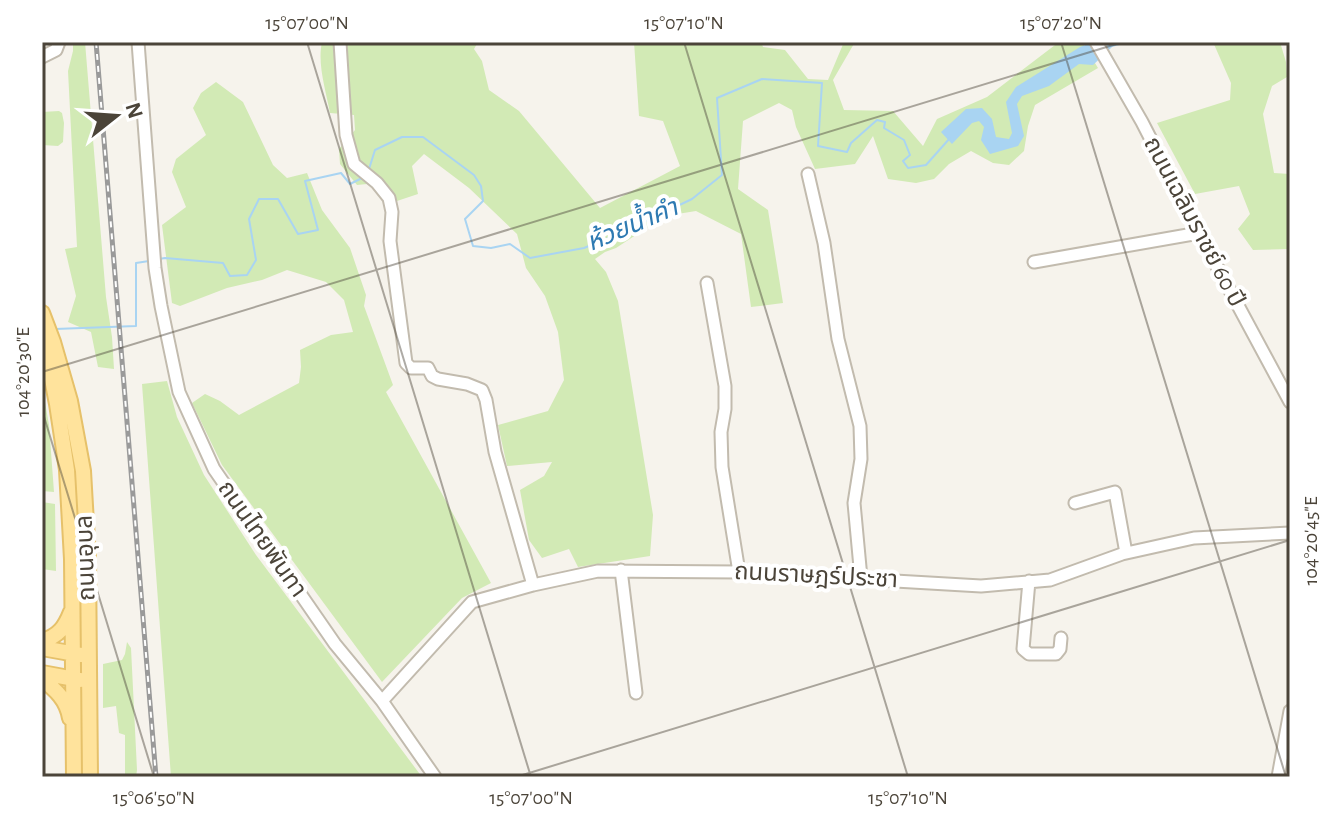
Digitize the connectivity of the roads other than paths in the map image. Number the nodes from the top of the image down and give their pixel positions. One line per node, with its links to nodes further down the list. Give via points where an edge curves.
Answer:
1 (59, 42): 5 (street)
2 (138, 42): 31 (street, ถนนไทยพันทา, via 155,268 179,392 214,469 335,644)
3 (340, 42): 20 (street, via 346,135 354,164 389,198 392,212 390,241 406,363 428,368 438,379 482,390)
4 (1096, 42): 7 (street, ถนนเฉลิมราชย์ 60 ปี)
5 (47, 55)
6 (808, 174): 18 (street, via 860,426 854,503)
7 (1199, 233): 8 (street); 12 (street, ถนนเฉลิมราชย์ 60 ปี)
8 (1034, 262)
9 (707, 283): 17 (street, via 725,386 722,467)
10 (42, 313): 11 (main road)
11 (48, 343): 21 (main road, ถนนอุบล, via 67,470); 25 (main road, ถนนอุบล, via 70,401 83,471 88,558)
12 (1290, 402)
13 (1075, 503): 15 (street, via 1115,492)
14 (1290, 533): 15 (street, ถนนราษฎร์ประชา, via 1194,538)
15 (1126, 553): 19 (street, ถนนราษฎร์ประชา, via 1050,580)
16 (621, 570): 17 (street, ถนนราษฎร์ประชา); 20 (street, ถนนราษฎร์ประชา); 30 (street)
17 (739, 572): 18 (street, ถนนราษฎร์ประชา)
18 (861, 578): 19 (street, ถนนราษฎร์ประชา, via 981,586)
19 (1029, 581): 22 (street, via 1023,649 1029,654 1056,654)
20 (533, 585): 31 (street, ถนนราษฎร์ประชา, via 472,602)
21 (72, 610): 23 (main road, via 60,632); 25 (main road, ถนนอุบล)
22 (1061, 638)
23 (42, 641)
24 (42, 648): 25 (main road)
25 (80, 655): 28 (main road, ถนนอุบล); 29 (main road, ถนนอุบล)
26 (42, 673): 28 (main road)
27 (42, 679): 33 (main road, via 68,708)
28 (73, 679): 29 (main road); 33 (main road, ถนนอุบล)
29 (88, 681): 35 (main road, ถนนอุบล)
30 (636, 693)
31 (382, 701): 36 (street, ถนนไทยพันทา)
32 (1290, 711): 37 (street)
33 (74, 738): 34 (main road, ถนนอุบล)
34 (74, 777)
35 (90, 777)
36 (435, 777)
37 (1278, 777)

